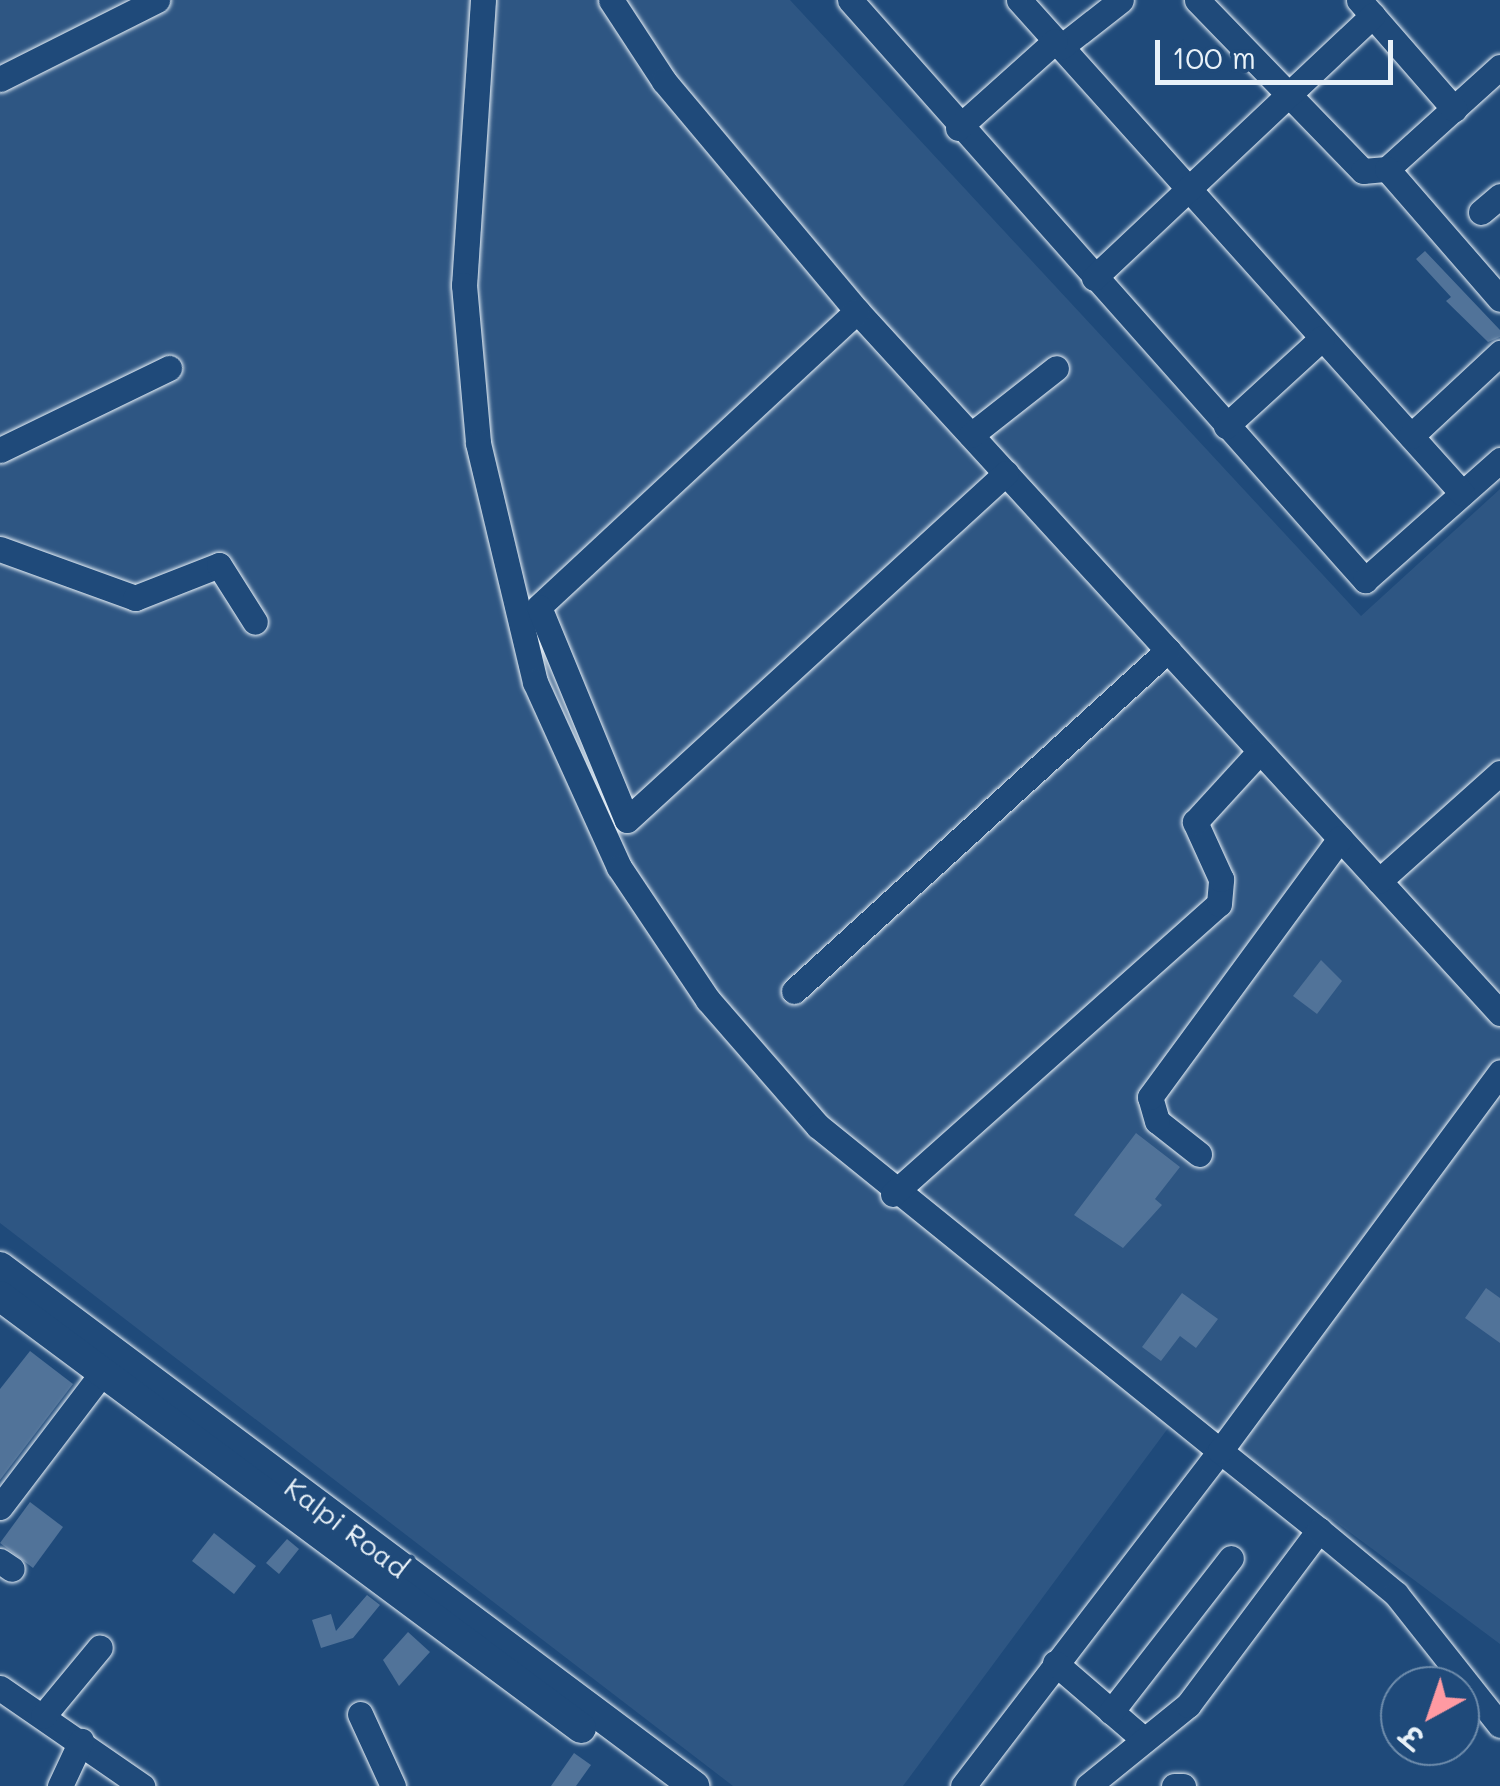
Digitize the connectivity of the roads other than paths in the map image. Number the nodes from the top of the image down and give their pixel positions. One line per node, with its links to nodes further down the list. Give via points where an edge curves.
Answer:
1 (157, 0): 11 (street)
2 (483, 0): 42 (street, via 464,285 471,391 491,517 536,682 619,867 677,956 762,1066)
3 (610, 0): 19 (street, via 664,81)
4 (850, 0): 14 (street)
5 (1019, 0): 9 (street)
6 (1122, 0): 9 (street)
7 (1197, 0): 12 (street)
8 (1366, 8): 12 (street); 13 (street)
9 (1058, 44): 14 (street); 16 (street)
10 (1500, 68): 13 (street)
11 (0, 79)
12 (1288, 102): 15 (street, via 1363,171); 16 (street)
13 (1454, 109): 15 (street)
14 (958, 128): 17 (street)
15 (1387, 169): 18 (street)
16 (1190, 192): 17 (street); 20 (street)
17 (1094, 278): 24 (street)
18 (1500, 299)
19 (857, 311): 25 (street); 29 (street, via 538,607 626,820)
20 (1322, 338): 24 (street); 26 (street)
21 (1500, 353): 26 (street)
22 (168, 368): 27 (street)
23 (1056, 368): 25 (street)
24 (1226, 426): 30 (street, via 1364,580)
25 (971, 435): 29 (street)
26 (1411, 436): 30 (street)
27 (0, 450)
28 (1500, 460): 30 (street)
29 (1006, 473): 33 (street)
30 (1462, 493)
31 (0, 550): 32 (street, via 136,598 219,565)
32 (256, 622)
33 (1168, 650): 34 (street); 38 (street)
34 (1260, 751): 36 (street); 42 (street, via 1195,822 1221,880 1218,904)
35 (1500, 773): 37 (street)
36 (1340, 838): 37 (street); 41 (street, via 1150,1097 1157,1121)
37 (1380, 881): 39 (street)
38 (794, 991)
39 (1500, 1013)
40 (1500, 1072): 46 (street)
41 (1198, 1154)
42 (893, 1194): 46 (street)
43 (0, 1267): 63 (main road, Kalpi Road)
44 (2, 1300): 45 (main road, Kalpi Road)
45 (103, 1372): 47 (street); 62 (main road, Kalpi Road)
46 (1220, 1450): 48 (street); 51 (street)
47 (0, 1507)
48 (1319, 1530): 56 (street, via 1396,1594); 57 (street, via 1199,1692)
49 (1231, 1558): 53 (street)
50 (100, 1648): 55 (street)
51 (1054, 1663): 53 (street); 64 (street)
52 (0, 1688): 55 (street)
53 (1111, 1712): 57 (street)
54 (360, 1714): 61 (street)
55 (44, 1716): 58 (street)
56 (1500, 1724)
57 (1141, 1737): 65 (street)
58 (81, 1742): 59 (street); 60 (street)
59 (60, 1786)
60 (142, 1786)
61 (393, 1786)
62 (660, 1786)
63 (694, 1786)
64 (963, 1786)
65 (1088, 1786)
66 (1174, 1786): 67 (street)
67 (1182, 1786)

